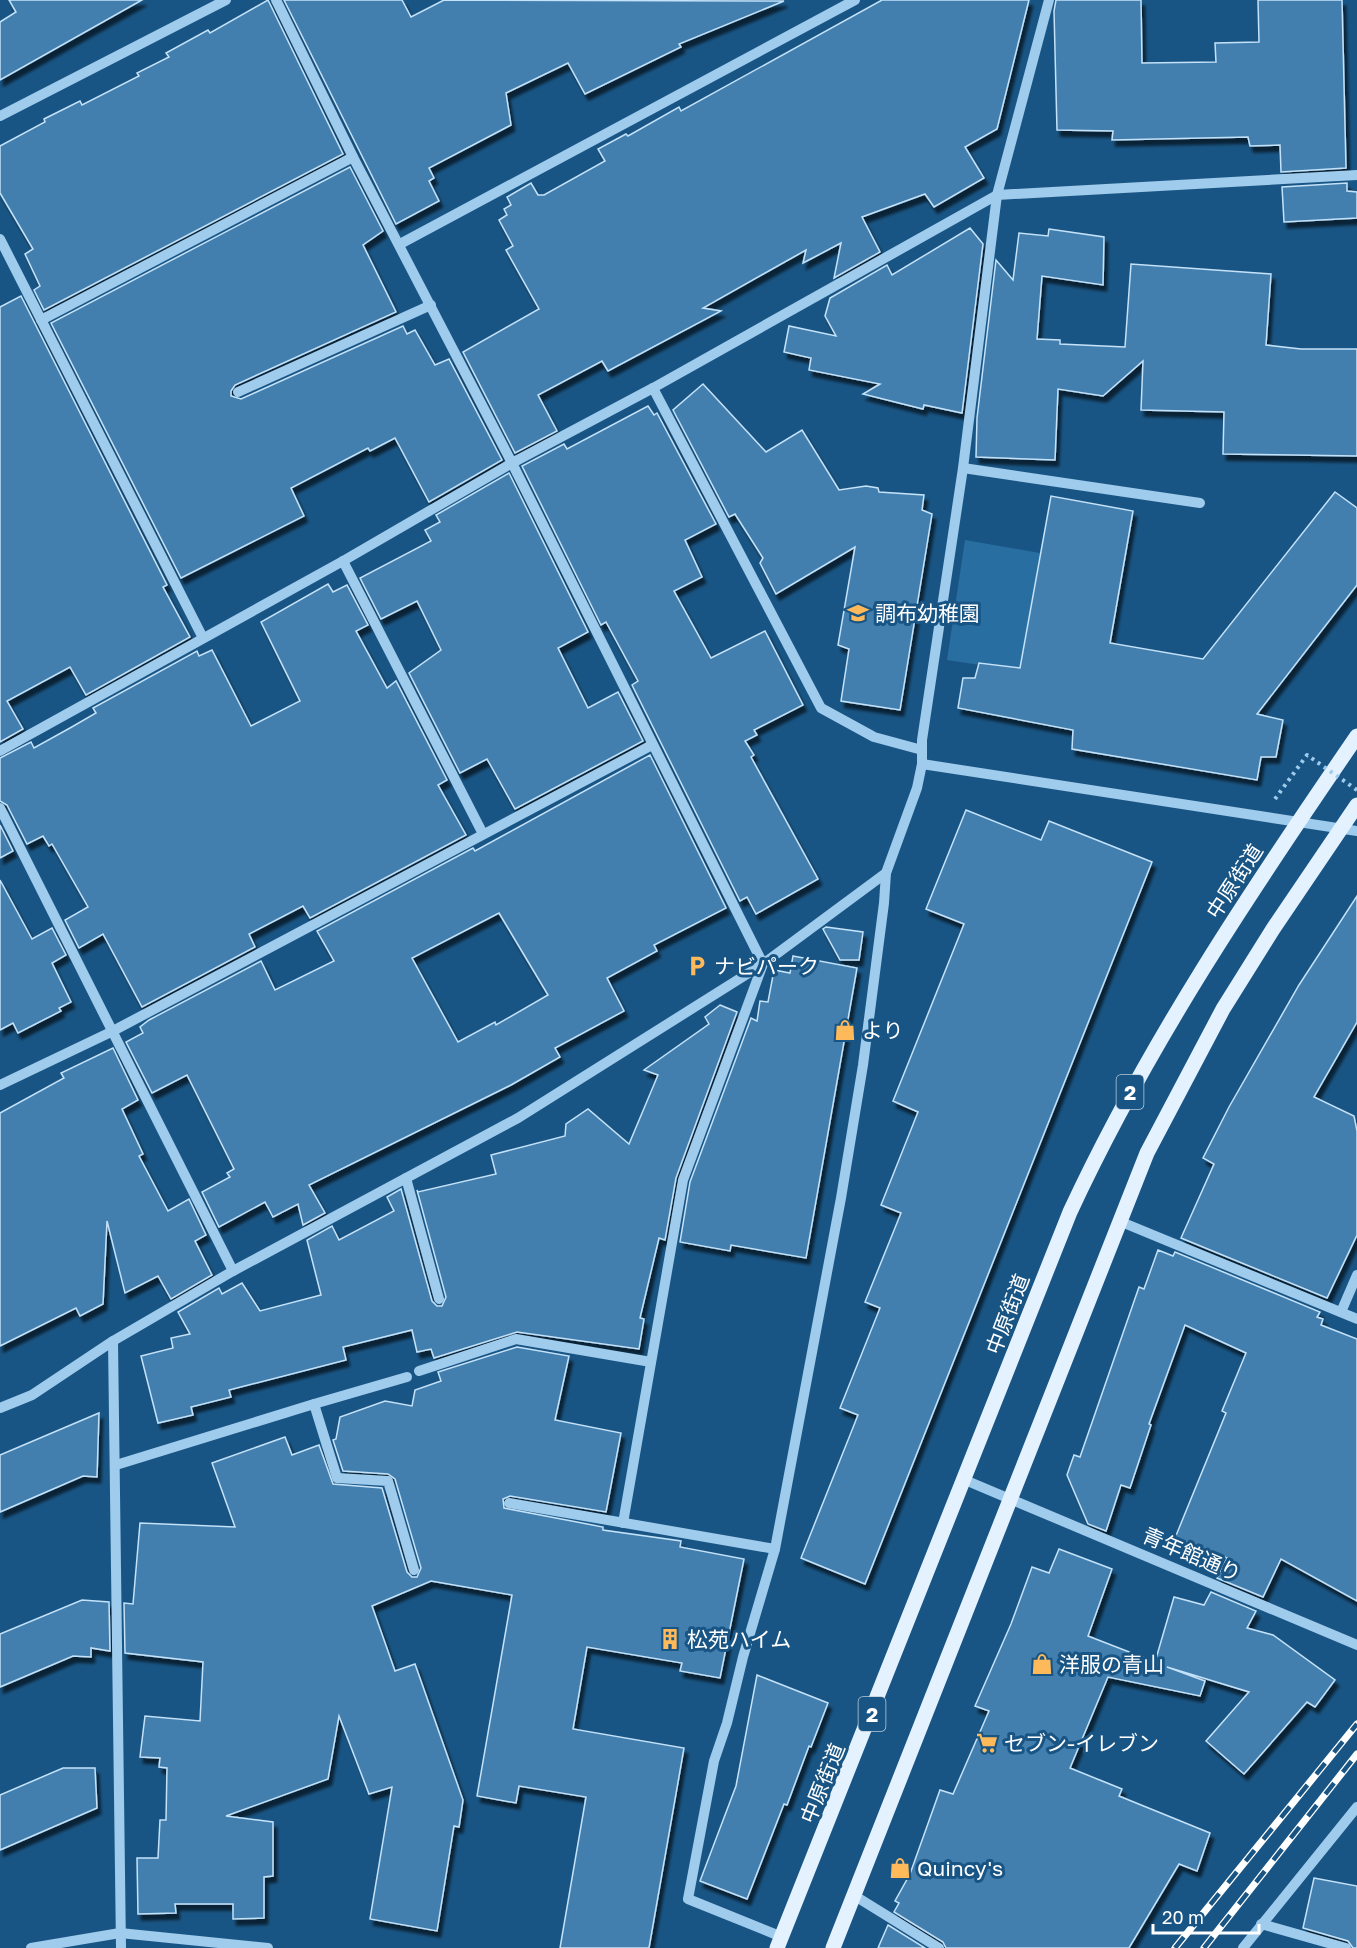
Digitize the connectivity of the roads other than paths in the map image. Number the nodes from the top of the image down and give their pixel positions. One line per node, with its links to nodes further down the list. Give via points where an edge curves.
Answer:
1 (226, 0): 5 (street)
2 (276, 0): 6 (street)
3 (855, 0): 10 (street)
4 (1049, 0): 8 (street)
5 (0, 116)
6 (353, 157): 10 (street); 12 (street)
7 (1357, 175): 8 (street)
8 (997, 195): 13 (street); 16 (street)
9 (0, 239): 12 (street)
10 (400, 244): 11 (street)
11 (431, 305): 14 (street); 15 (street)
12 (41, 320): 19 (street)
13 (653, 388): 15 (street); 22 (street, via 821,708 874,736)
14 (238, 392)
15 (513, 463): 18 (street); 21 (street)
16 (963, 468): 17 (street); 22 (street)
17 (1200, 503)
18 (343, 561): 19 (street); 30 (street)
19 (202, 638): 23 (street)
20 (1357, 736): 27 (main road, 中原街道 / 2)
21 (652, 745): 30 (street); 32 (street)
22 (922, 750): 24 (street)
23 (0, 751)
24 (922, 764): 27 (street, via 1258,818); 31 (street)
25 (1357, 805): 28 (main road, 2)
26 (0, 808): 33 (street)
27 (1298, 821): 28 (street); 49 (main road, 中原街道 / 2, via 1192,987 1103,1142 1070,1212)
28 (1341, 828): 29 (street); 36 (main road, 2, via 1218,1019 1147,1153)
29 (1357, 831)
30 (483, 834): 33 (street)
31 (886, 873): 32 (street); 53 (street, via 866,1044 841,1198)
32 (763, 964): 35 (street, via 518,1118); 43 (street, via 683,1180)
33 (111, 1032): 34 (street); 37 (street)
34 (0, 1085)
35 (406, 1178): 37 (street); 39 (street)
36 (1119, 1221): 40 (street); 50 (main road, 2)
37 (233, 1271): 42 (street)
38 (1357, 1275): 40 (street)
39 (439, 1299)
40 (1341, 1312): 41 (street)
41 (1357, 1319)
42 (113, 1341): 47 (street, via 32,1395); 48 (street)
43 (651, 1362): 44 (street, via 516,1339); 52 (street)
44 (420, 1371)
45 (407, 1377): 46 (street)
46 (314, 1404): 48 (street); 54 (street, via 338,1478 388,1481)
47 (0, 1408)
48 (116, 1465): 59 (street)
49 (965, 1479): 50 (street, 青年館通り); 60 (main road, 中原街道 / 2)
50 (1012, 1498): 55 (street, 青年館通り); 57 (main road, 2)
51 (509, 1503): 52 (street)
52 (623, 1524): 53 (street)
53 (775, 1549): 60 (street, via 714,1761 688,1899)
54 (414, 1570)
55 (1357, 1645)
56 (1357, 1807): 58 (street)
57 (855, 1896): 64 (main road, 2); 65 (street)
58 (1261, 1924): 66 (street); 67 (street)
59 (120, 1933): 61 (street); 62 (street); 63 (street)
60 (780, 1943)
61 (31, 1948)
62 (121, 1948)
63 (268, 1948)
64 (833, 1948)
65 (939, 1948)
66 (1243, 1948)
67 (1347, 1948)

